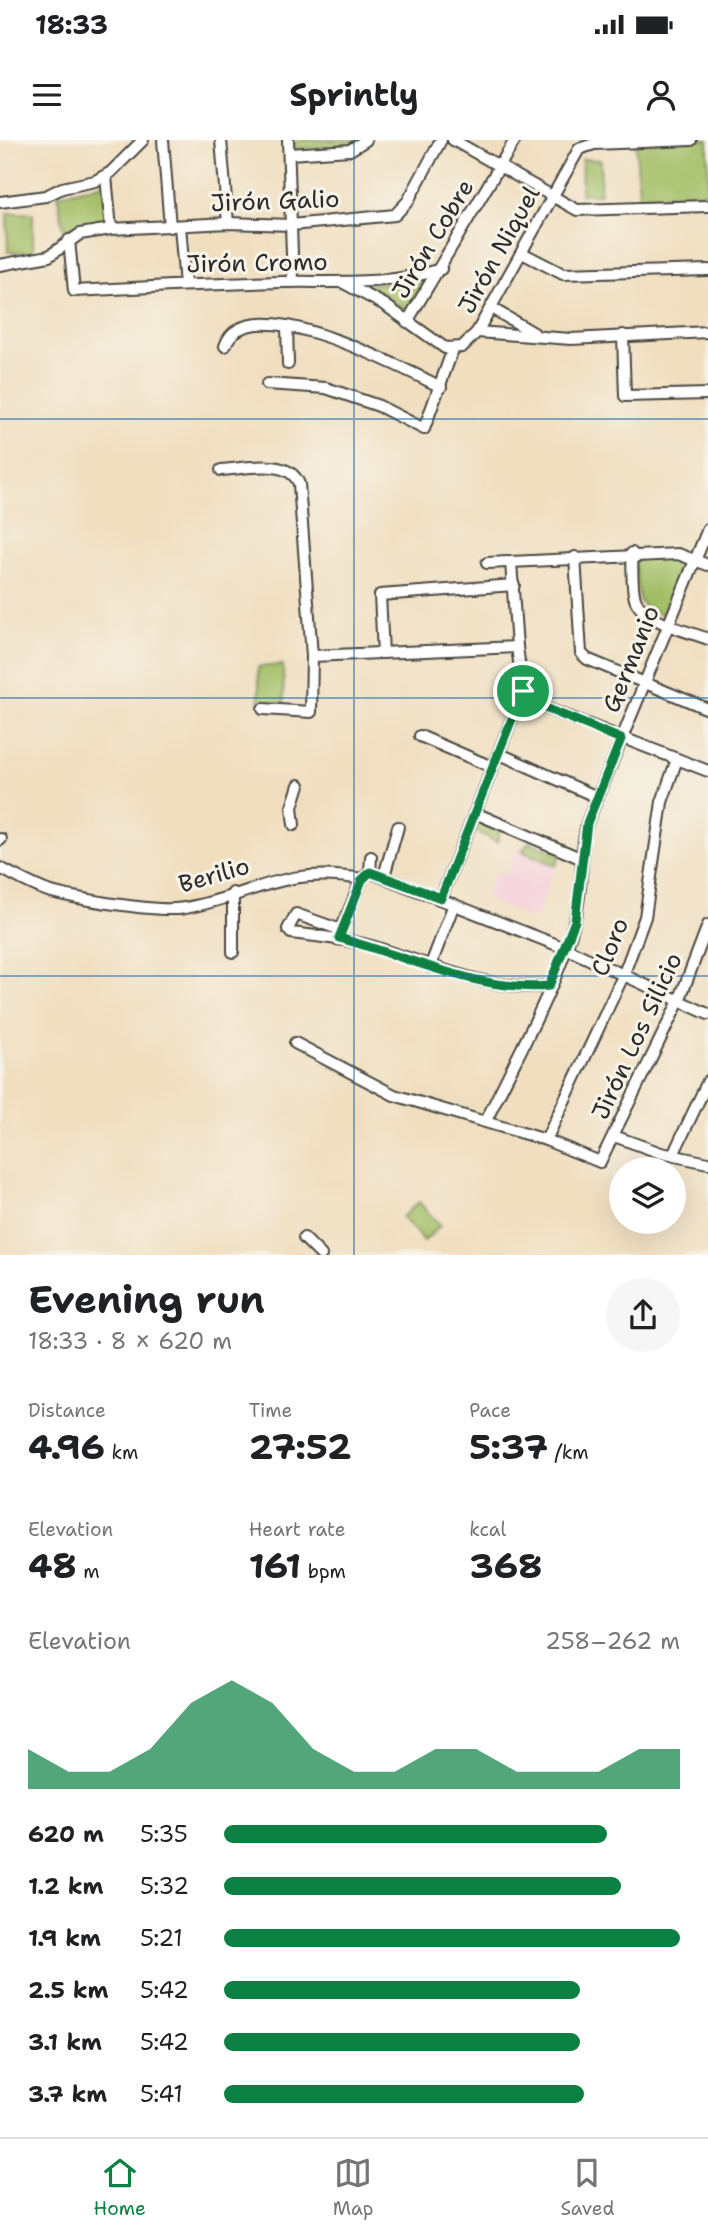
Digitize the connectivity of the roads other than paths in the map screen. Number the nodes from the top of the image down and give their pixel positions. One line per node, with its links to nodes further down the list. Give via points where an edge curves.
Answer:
1 (143, 140): 12 (street)
2 (163, 140): 18 (street)
3 (221, 140): 16 (street)
4 (288, 140): 10 (street)
5 (366, 140): 10 (street, via 350,150)
6 (441, 140): 17 (street, Jirón Galio, via 408,201 395,215)
7 (453, 140): 11 (street)
8 (515, 140): 11 (street, Jirón Cobre)
9 (691, 140): 13 (street, Jirón Niquel, via 586,146 575,156)
10 (289, 155): 17 (street)
11 (501, 169): 13 (street); 23 (street, Jirón Cobre)
12 (106, 176): 14 (street, via 46,196); 19 (street)
13 (553, 199): 15 (street, via 577,210); 21 (street, Jirón Niquel)
14 (0, 202)
15 (708, 206)
16 (228, 223): 17 (street, Jirón Galio); 18 (street, Jirón Galio)
17 (291, 225): 25 (street)
18 (175, 226): 19 (street, Jirón Galio); 27 (street)
19 (111, 229): 20 (street, Jirón Galio)
20 (69, 240): 22 (street, via 49,256); 27 (street, Jirón Cromo, via 74,291)
21 (522, 253): 24 (street, via 563,274); 28 (street, Jirón Niquel)
22 (0, 265)
23 (441, 269): 26 (street, Jirón Cromo, via 414,277); 29 (street, Jirón Cobre)
24 (708, 270)
25 (293, 282): 26 (street, Jirón Cromo); 27 (street, Jirón Cromo)
26 (342, 282): 29 (street)
27 (185, 285)
28 (491, 308): 31 (street, Jirón Niquel); 34 (street)
29 (407, 322): 36 (street)
30 (288, 326): 35 (street, via 260,323 244,327 227,339); 37 (street); 39 (street, via 340,340)
31 (477, 332): 34 (street); 36 (street, Jirón Niquel, via 470,342)
32 (708, 332): 33 (street)
33 (623, 335): 34 (street); 40 (street, via 625,396)
34 (538, 336)
35 (225, 346)
36 (453, 349): 39 (street)
37 (288, 364)
38 (267, 384): 39 (street, via 326,388 379,406 424,429)
39 (442, 387)
40 (708, 394)
41 (221, 471): 54 (street, via 285,469 296,477)
42 (708, 529): 45 (street, Germanio)
43 (632, 553): 44 (street); 45 (street); 50 (street, via 639,605)
44 (575, 557): 46 (street); 55 (street, via 581,653)
45 (695, 559): 48 (street); 50 (street, Germanio)
46 (511, 562): 47 (street); 49 (street)
47 (487, 563)
48 (708, 565)
49 (514, 584): 52 (street); 53 (street, via 380,595)
50 (668, 623): 51 (street); 55 (street, Germanio)
51 (708, 639)
52 (517, 646): 53 (street); 56 (street)
53 (383, 653): 54 (street)
54 (312, 656): 57 (street, via 311,712)
55 (644, 682): 58 (street); 60 (street, Germanio)
56 (523, 691): 60 (street, via 538,705); 61 (street)
57 (263, 709)
58 (708, 709)
59 (420, 736): 63 (street)
60 (621, 739): 62 (street); 66 (street, Germanio)
61 (500, 754): 63 (street); 66 (street)
62 (677, 759): 64 (street); 82 (street, Cloro, via 660,811 650,899)
63 (492, 768): 67 (street)
64 (708, 771)
65 (299, 785): 68 (street, via 292,807)
66 (597, 797): 71 (street, Germanio)
67 (475, 813): 71 (street); 76 (street)
68 (293, 825)
69 (398, 827): 74 (street)
70 (371, 857): 73 (street)
71 (580, 858): 79 (street, Germanio, via 578,905)
72 (0, 868): 75 (street, Berilio, via 51,892 169,909)
73 (366, 876): 74 (street, Berilio); 75 (street, Berilio, via 312,874); 81 (street, via 340,934)
74 (384, 876): 76 (street, Berilio)
75 (233, 893): 80 (street)
76 (441, 898): 77 (street, Berilio)
77 (454, 904): 79 (street, Berilio); 81 (street)
78 (708, 925): 84 (street, Jirón Los Silicio)
79 (565, 948): 82 (street, Berilio); 83 (street, Germanio)
80 (233, 952)
81 (430, 967): 83 (street, via 511,986)
82 (622, 976): 84 (street, Berilio); 90 (street, Cloro)
83 (549, 986): 88 (street, Germanio)
84 (679, 1001): 85 (street, Berilio); 89 (street, Jirón Los Silicio)
85 (708, 1014)
86 (295, 1043): 88 (street, via 394,1095)
87 (708, 1081): 91 (street)
88 (486, 1121): 90 (street)
89 (614, 1136): 90 (street, Jirón Los Silicio, via 600,1162); 91 (street)
90 (546, 1140)
91 (673, 1154): 92 (street)
92 (708, 1163)
93 (304, 1238): 94 (street)
94 (321, 1255)

